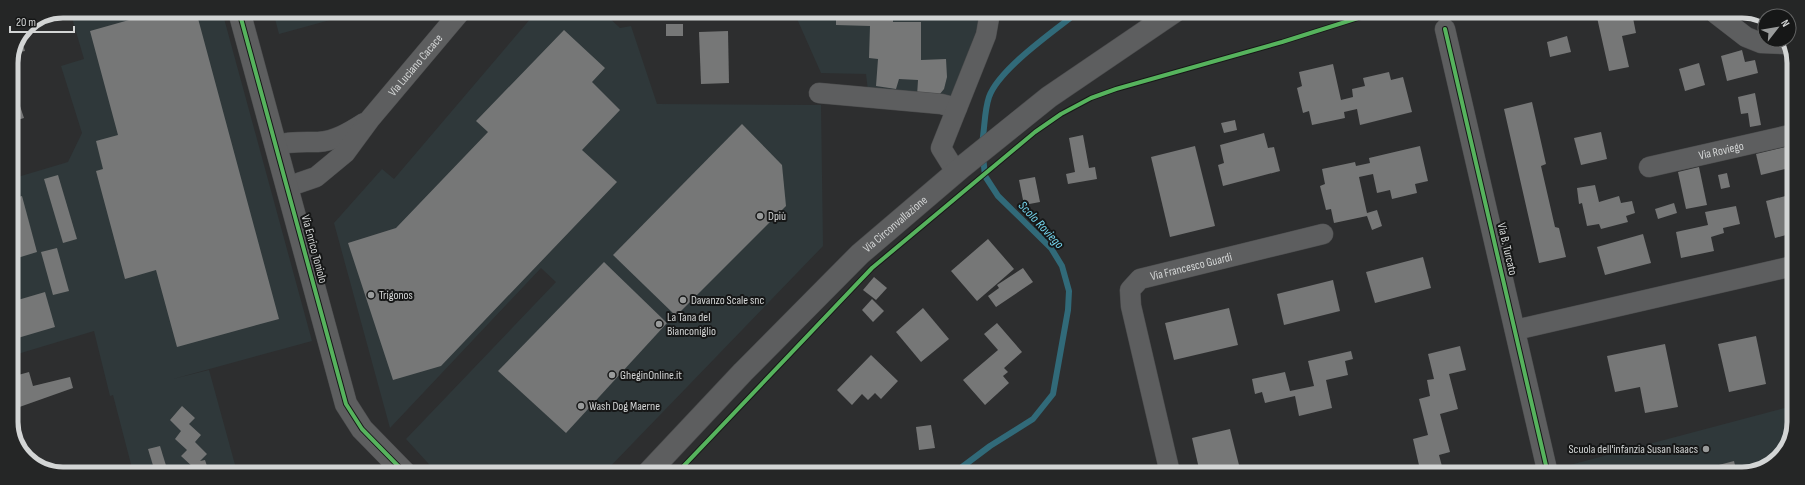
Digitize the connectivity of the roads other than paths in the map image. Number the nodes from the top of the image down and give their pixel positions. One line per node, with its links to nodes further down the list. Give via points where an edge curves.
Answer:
1 (241, 18): 12 (main road, Via Enrico Toniolo)
2 (455, 18): 10 (street, Via Luciano Cacace)
3 (989, 18): 9 (street, via 986,35)
4 (1165, 18): 14 (main road, Via Circonvallazione, via 1049,97)
5 (1721, 18): 7 (street, via 1746,37)
6 (1445, 29): 18 (street, Via B. Turcato)
7 (1757, 41)
8 (819, 93): 9 (street, via 941,104)
9 (957, 108): 14 (street, via 941,148)
10 (370, 119): 12 (street, Via Luciano Cacace, via 350,132 320,142 291,141); 15 (street, Via Luciano Cacace, via 345,153 316,177)
11 (1787, 136): 13 (street, Via Roviego)
12 (276, 145): 15 (main road, Via Enrico Toniolo)
13 (1649, 167)
14 (959, 170): 20 (main road, Via Circonvallazione, via 860,254)
15 (287, 187): 19 (main road, Via Enrico Toniolo, via 346,404 362,429)
16 (1323, 234): 21 (street, Via Francesco Guardi, via 1140,279 1130,290 1131,306)
17 (1787, 267): 18 (street)
18 (1515, 330): 22 (street, Via B. Turcato)
19 (399, 467)
20 (654, 467)
21 (1169, 467)
22 (1546, 467)

